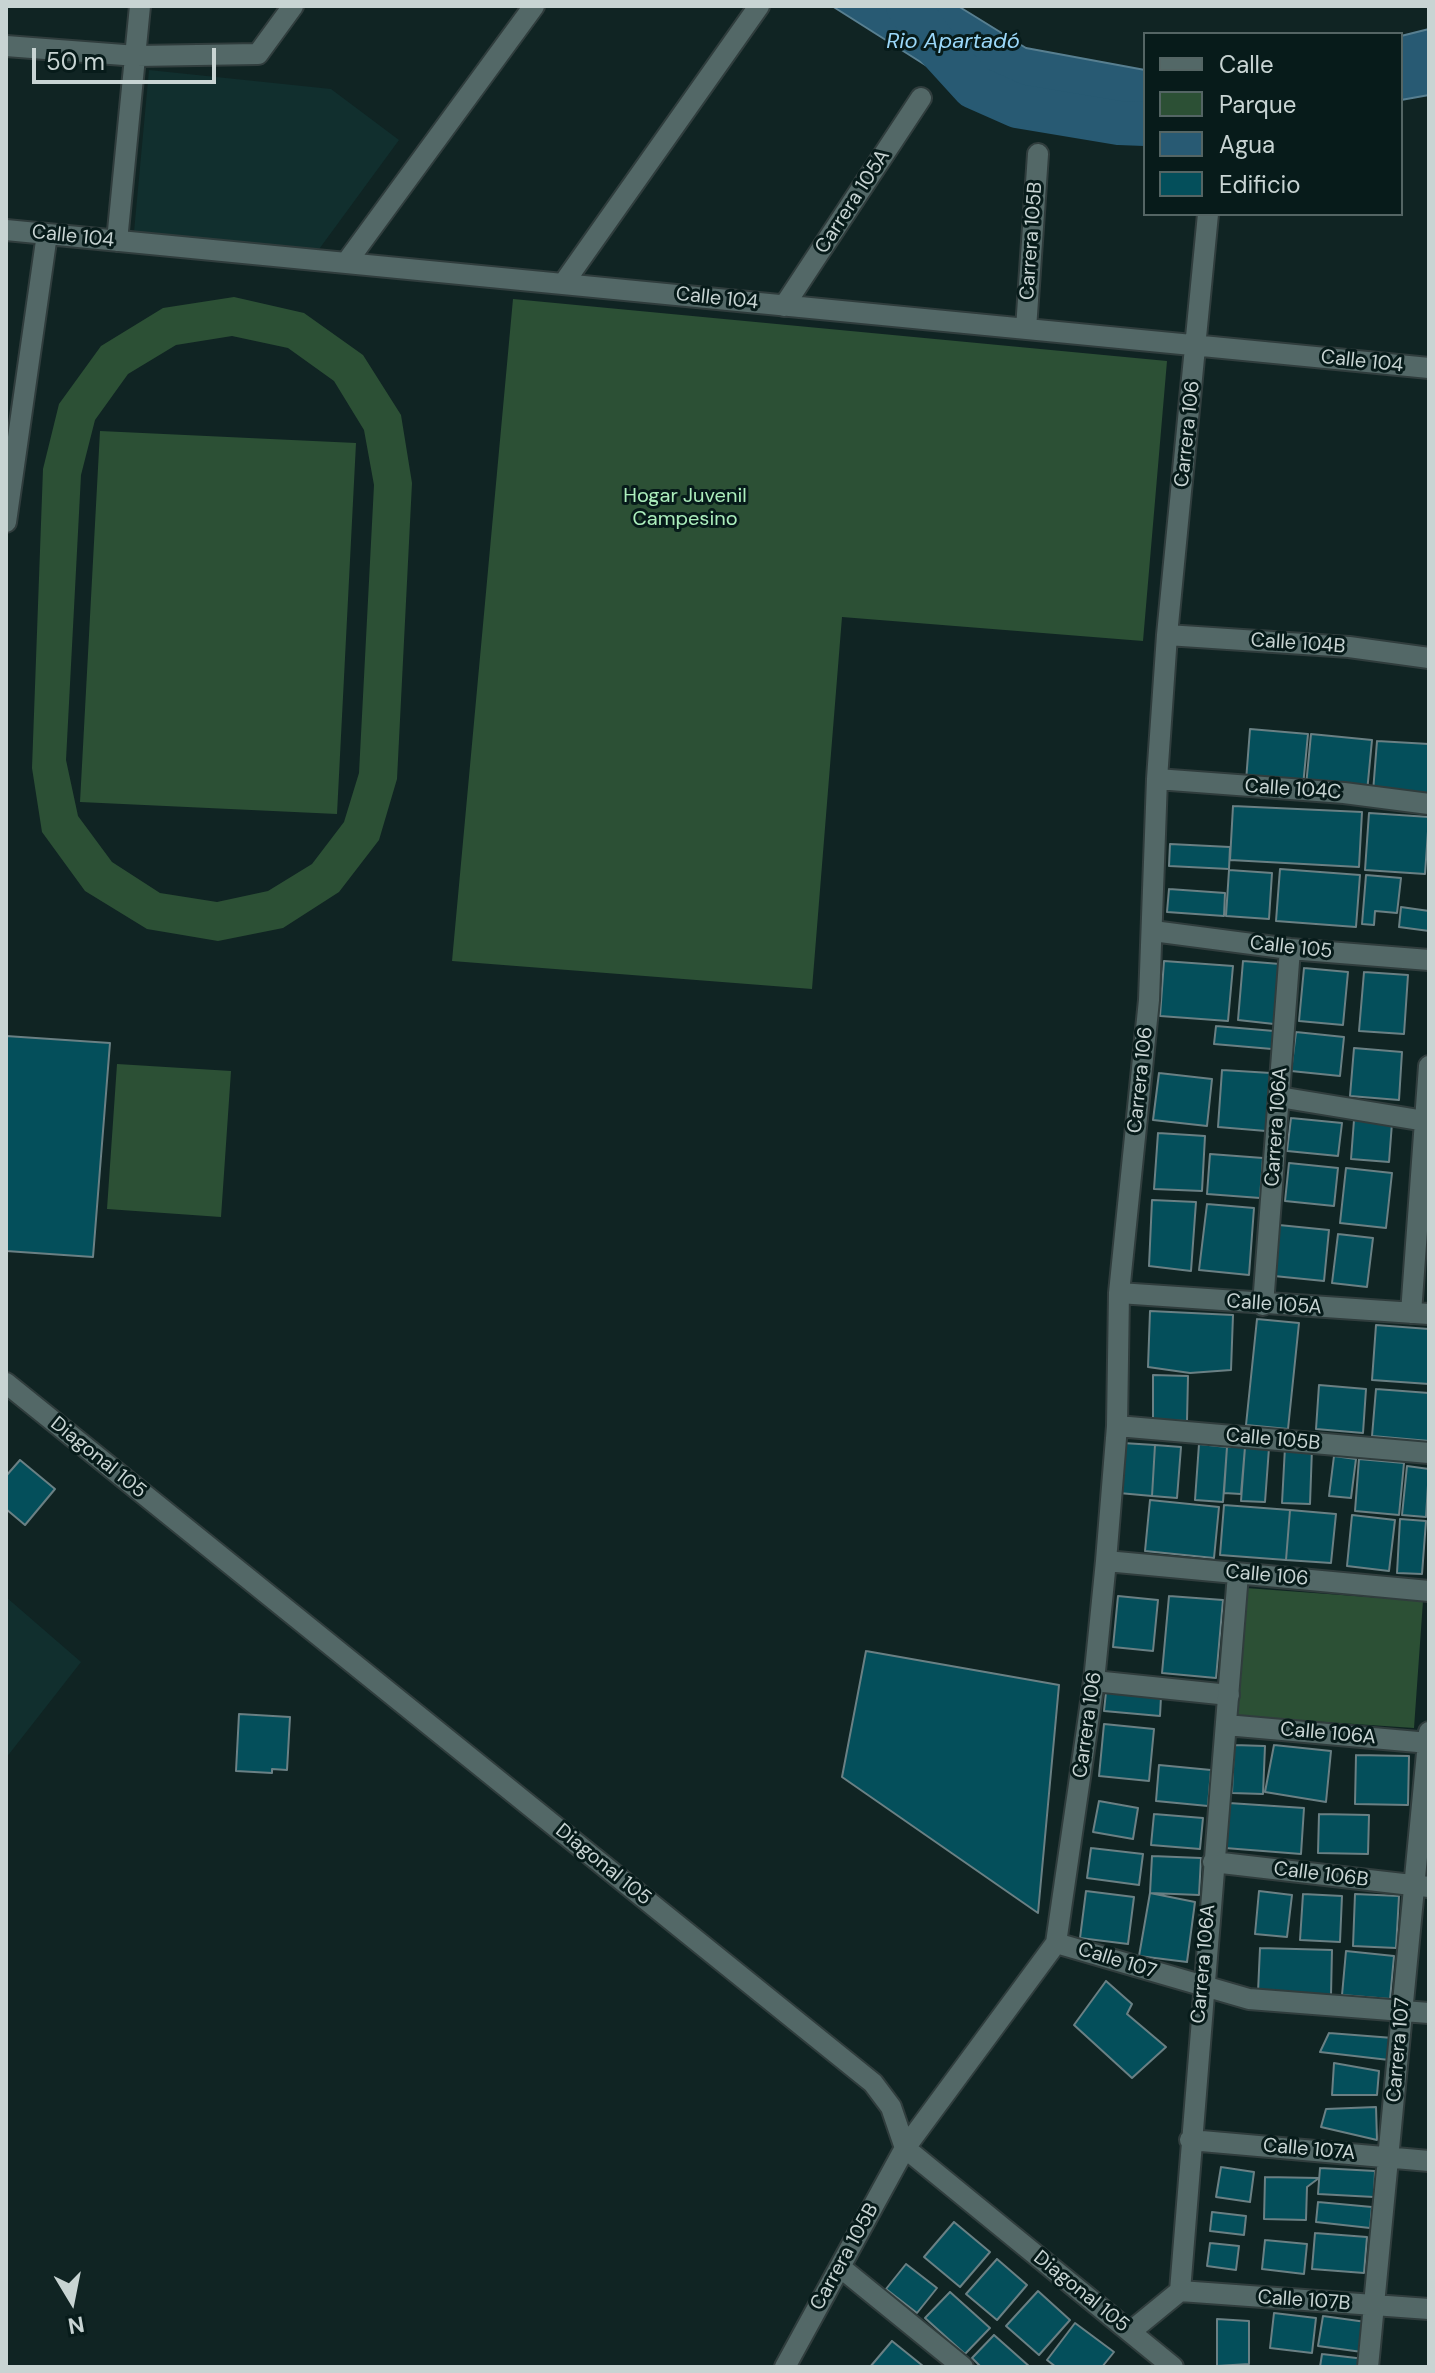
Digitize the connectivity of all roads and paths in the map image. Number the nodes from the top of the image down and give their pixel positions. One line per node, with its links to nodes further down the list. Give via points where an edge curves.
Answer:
1 (140, 6): 6 (street)
2 (293, 6): 6 (street, via 258,54)
3 (534, 6): 13 (street)
4 (759, 6): 14 (street)
5 (6, 46): 6 (street)
6 (137, 56): 12 (street)
7 (921, 98): 15 (street, Carrera 105A)
8 (1038, 154): 16 (street, Carrera 105B)
9 (1208, 216): 17 (street, Carrera 106)
10 (6, 230): 11 (street, Calle 104)
11 (47, 234): 12 (street, Calle 104); 19 (street)
12 (117, 241): 13 (street, Calle 104)
13 (346, 263): 14 (street, Calle 104)
14 (563, 284): 15 (street, Calle 104)
15 (784, 306): 16 (street, Calle 104)
16 (1026, 329): 17 (street, Calle 104)
17 (1198, 346): 18 (street, Calle 104); 20 (street, Carrera 106)
18 (1429, 368)
19 (6, 522)
20 (1167, 635): 21 (street, Calle 104B); 22 (street, Carrera 106)
21 (1429, 658)
22 (1157, 779): 23 (street, Calle 104C); 24 (street, Carrera 106)
23 (1429, 804)
24 (1153, 931): 25 (street, Calle 105); 30 (street, Carrera 106)
25 (1290, 949): 26 (street, Calle 105); 28 (street, Carrera 106A)
26 (1429, 960)
27 (1429, 1066): 29 (street)
28 (1279, 1097): 29 (street); 31 (street, Carrera 106A)
29 (1425, 1121): 32 (street)
30 (1119, 1293): 31 (street, Calle 105A); 34 (street, Carrera 106)
31 (1263, 1305): 32 (street, Calle 105A)
32 (1420, 1314)
33 (6, 1383): 51 (street, Diagonal 105, via 873,2083 891,2107)
34 (1117, 1426): 35 (street, Calle 105B); 36 (street, Carrera 106)
35 (1429, 1453)
36 (1106, 1561): 37 (street, Calle 106); 39 (street, Carrera 106)
37 (1238, 1574): 38 (street, Calle 106); 40 (street, Carrera 106A)
38 (1429, 1591)
39 (1094, 1681): 40 (street); 46 (street, Carrera 106)
40 (1229, 1695): 41 (street, Carrera 106A)
41 (1226, 1725): 43 (street, Calle 106A); 44 (street, Carrera 106A)
42 (1429, 1732): 43 (street, Carrera 107)
43 (1428, 1743): 45 (street, Carrera 107)
44 (1213, 1862): 45 (street, Calle 106B); 47 (street, Carrera 106A)
45 (1422, 1887): 48 (street, Carrera 107)
46 (1056, 1943): 47 (street, Calle 107); 51 (street, Calle 107)
47 (1202, 1987): 48 (street, Calle 107, via 1249,1999); 50 (street, Carrera 106A)
48 (1402, 2010): 49 (street, Calle 107); 52 (street, Carrera 107)
49 (1429, 2013)
50 (1190, 2140): 52 (street, Calle 107A); 55 (street, Carrera 106A)
51 (905, 2148): 54 (street, Carrera 105B); 58 (street, Diagonal 105)
52 (1389, 2157): 53 (street, Calle 107A); 56 (street, Carrera 107)
53 (1429, 2161)
54 (840, 2267): 59 (street, Carrera 105B); 60 (street)
55 (1180, 2291): 56 (street, Calle 107B); 58 (street)
56 (1374, 2306): 57 (street, Calle 107B); 62 (street, Carrera 107)
57 (1429, 2309)
58 (1130, 2332): 61 (street, Diagonal 105)
59 (785, 2367)
60 (963, 2367)
61 (1173, 2367)
62 (1368, 2367)

